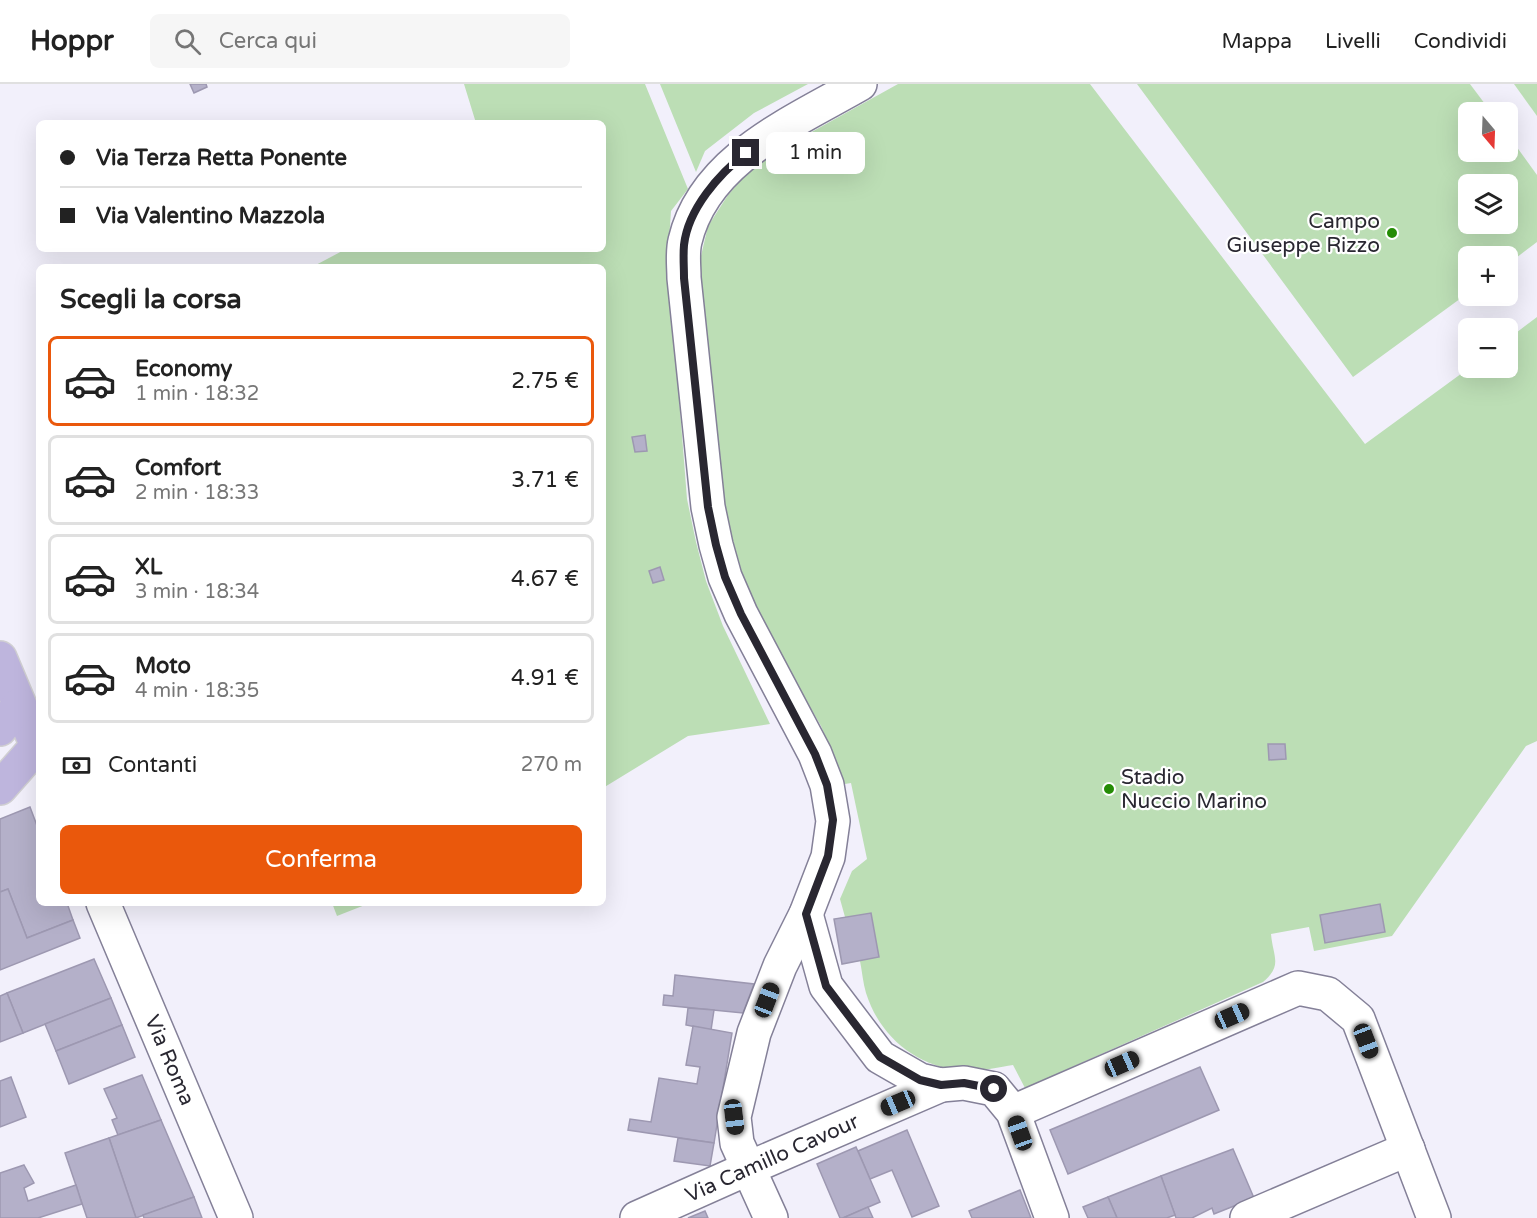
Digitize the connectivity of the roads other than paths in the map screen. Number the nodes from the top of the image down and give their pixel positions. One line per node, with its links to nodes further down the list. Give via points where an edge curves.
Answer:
1 (860, 84): 8 (street, via 762,140 730,166 709,189 692,218 684,243 684,278 708,507 716,545 741,614 815,754 827,785 833,820 828,856)
2 (1, 661): 3 (main road)
3 (10, 717): 4 (main road)
4 (36, 746)
5 (36, 750): 6 (main road)
6 (0, 788)
7 (104, 906): 13 (street, Via Roma)
8 (806, 914): 9 (street, via 826,986 880,1057 920,1080); 12 (street, via 780,966 754,1033 734,1117 737,1143)
9 (941, 1085): 10 (street, via 964,1083 994,1089); 12 (street, Via Camillo Cavour)
10 (1012, 1112): 11 (street, via 1298,988 1328,994 1358,1019); 16 (street)
11 (1408, 1149): 17 (street); 18 (street)
12 (749, 1168): 14 (street, Via Camillo Cavour); 15 (street)
13 (236, 1218)
14 (637, 1218)
15 (771, 1218)
16 (1052, 1218)
17 (1247, 1218)
18 (1434, 1218)

